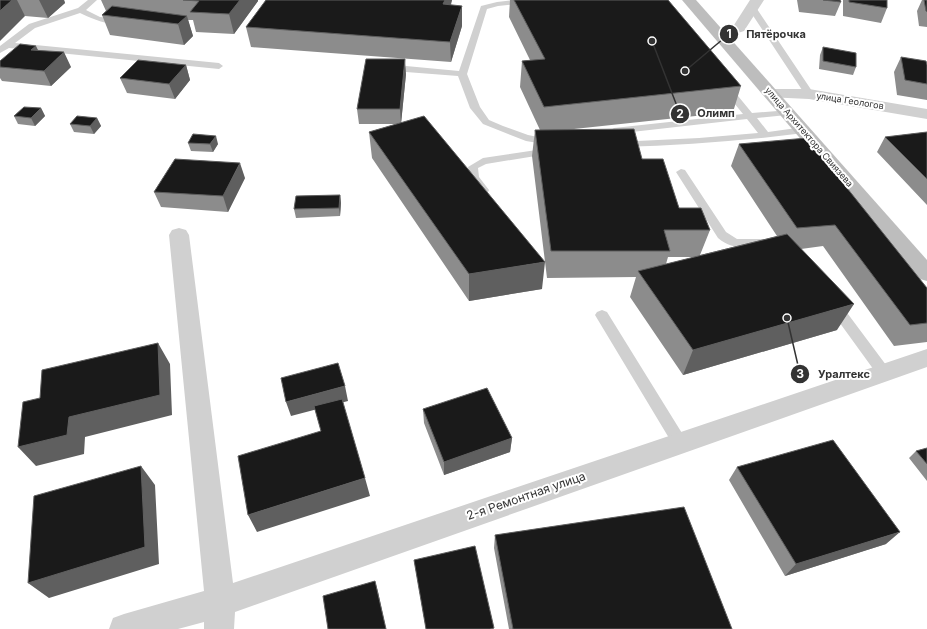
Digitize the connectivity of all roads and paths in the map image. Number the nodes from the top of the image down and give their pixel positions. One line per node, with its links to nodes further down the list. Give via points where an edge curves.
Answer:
1 (93, 0): 5 (lane)
2 (537, 0): 12 (lane, via 497,4 484,8)
3 (689, 0): 7 (main road, улица Архитектора Свиязева)
4 (755, 4): 7 (street, via 739,28); 15 (lane)
5 (81, 10): 6 (lane, via 98,19); 8 (lane, via 37,24)
6 (132, 22)
7 (720, 35): 14 (main road, улица Архитектора Свиязева)
8 (9, 45): 9 (lane); 10 (lane)
9 (0, 50)
10 (219, 66)
11 (406, 69): 12 (lane)
12 (462, 74): 22 (lane, via 475,108 486,122 526,138 538,140)
13 (720, 79): 18 (lane)
14 (772, 94): 15 (street, улица Геологов); 16 (main road, улица Архитектора Свиязева)
15 (809, 94): 17 (street, улица Геологов)
16 (788, 112): 18 (lane); 19 (main road, улица Архитектора Свиязева)
17 (927, 114)
18 (750, 116): 20 (lane); 21 (lane)
19 (804, 130): 21 (lane); 29 (main road, улица Архитектора Свиязева)
20 (606, 132)
21 (765, 135): 23 (lane)
22 (559, 137)
23 (607, 145)
24 (562, 150): 26 (lane, via 483,161 473,167 474,177)
25 (681, 172): 28 (lane, via 727,241 744,244 760,242)
26 (488, 196)
27 (179, 235): 35 (street)
28 (771, 246)
29 (927, 274)
30 (827, 295): 33 (lane)
31 (602, 315): 34 (lane)
32 (927, 358): 33 (street, 2-я Ремонтная улица)
33 (884, 373): 34 (street, 2-я Ремонтная улица)
34 (680, 443): 35 (street, 2-я Ремонтная улица)
35 (219, 616): 36 (street, 2-я Ремонтная улица)
36 (124, 629)

